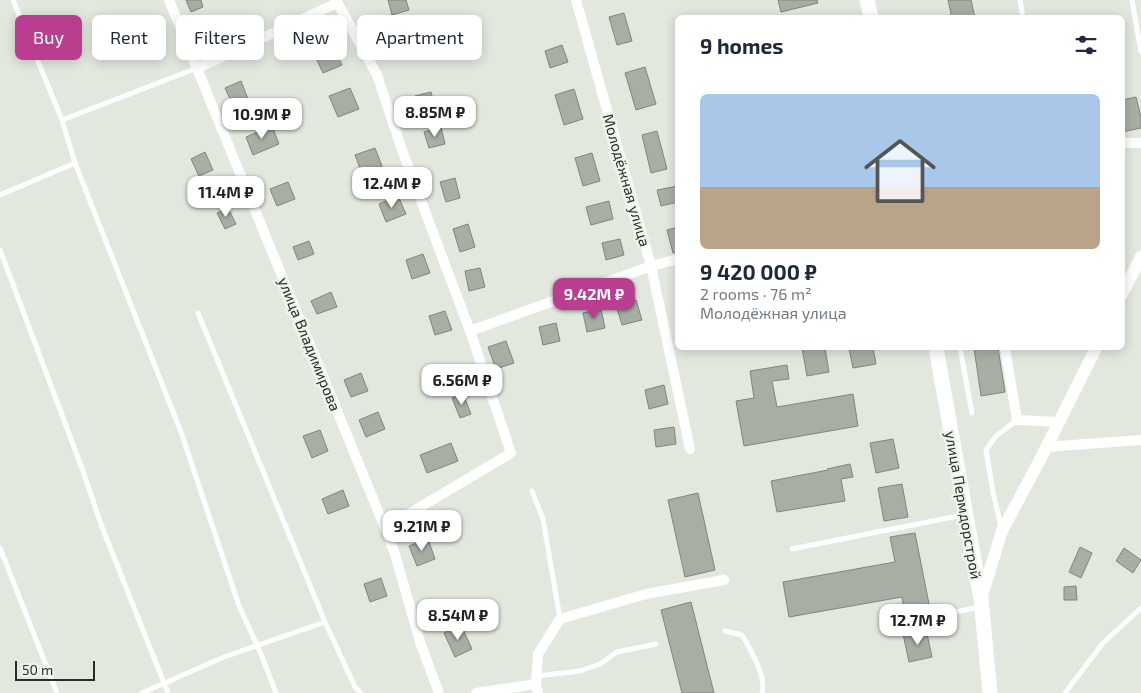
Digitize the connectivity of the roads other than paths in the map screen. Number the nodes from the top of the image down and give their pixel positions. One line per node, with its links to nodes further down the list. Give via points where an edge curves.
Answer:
1 (13, 0): 12 (lane)
2 (169, 0): 11 (street, улица Владимирова)
3 (576, 0): 20 (street, Молодёжная улица)
4 (867, 0): 8 (main road)
5 (1020, 0): 9 (lane)
6 (1132, 0): 10 (lane)
7 (337, 1): 11 (street); 23 (street, via 376,75)
8 (870, 15)
9 (1023, 15)
10 (1141, 52)
11 (198, 68): 12 (lane); 36 (street, улица Владимирова)
12 (62, 120): 15 (lane)
13 (1125, 143): 14 (street)
14 (1141, 143)
15 (75, 163): 16 (lane); 48 (lane, via 180,432 238,606)
16 (0, 195)
17 (0, 250): 49 (lane, via 102,527)
18 (1141, 257): 21 (street)
19 (675, 260): 20 (street)
20 (651, 266): 23 (street); 33 (street, Молодёжная улица)
21 (1125, 288)
22 (198, 313): 44 (lane)
23 (470, 331): 36 (street, via 511,453)
24 (936, 350): 35 (main road, улица Пермдорстрой)
25 (960, 350): 28 (lane)
26 (1006, 350): 29 (street)
27 (1095, 350): 30 (street)
28 (972, 413)
29 (1018, 420): 30 (street); 37 (lane, via 996,436 986,450)
30 (1059, 422): 32 (street)
31 (1141, 440): 32 (street)
32 (1045, 447): 37 (street)
33 (690, 449)
34 (532, 491): 43 (lane, via 543,519)
35 (966, 514): 39 (lane); 41 (main road, улица Пермдорстрой)
36 (385, 528): 56 (street, улица Владимирова)
37 (1002, 531): 41 (street)
38 (0, 548): 51 (lane)
39 (792, 549)
40 (724, 580): 43 (street, via 646,594)
41 (982, 602): 45 (lane); 59 (main road, улица Пермдорстрой)
42 (1141, 608): 60 (lane, via 1104,642)
43 (560, 619): 50 (street, via 538,654)
44 (325, 622): 48 (lane); 55 (lane, via 355,687)
45 (896, 625)
46 (726, 631): 58 (lane, via 742,635 764,686)
47 (656, 644): 50 (lane, via 617,652 600,664)
48 (257, 646): 49 (lane); 54 (lane)
49 (164, 684): 52 (lane); 53 (lane)
50 (537, 685): 57 (street)
51 (57, 693)
52 (142, 693)
53 (168, 693)
54 (276, 693)
55 (361, 693)
56 (439, 693)
57 (476, 693)
58 (762, 693)
59 (990, 693)
60 (1064, 693)

